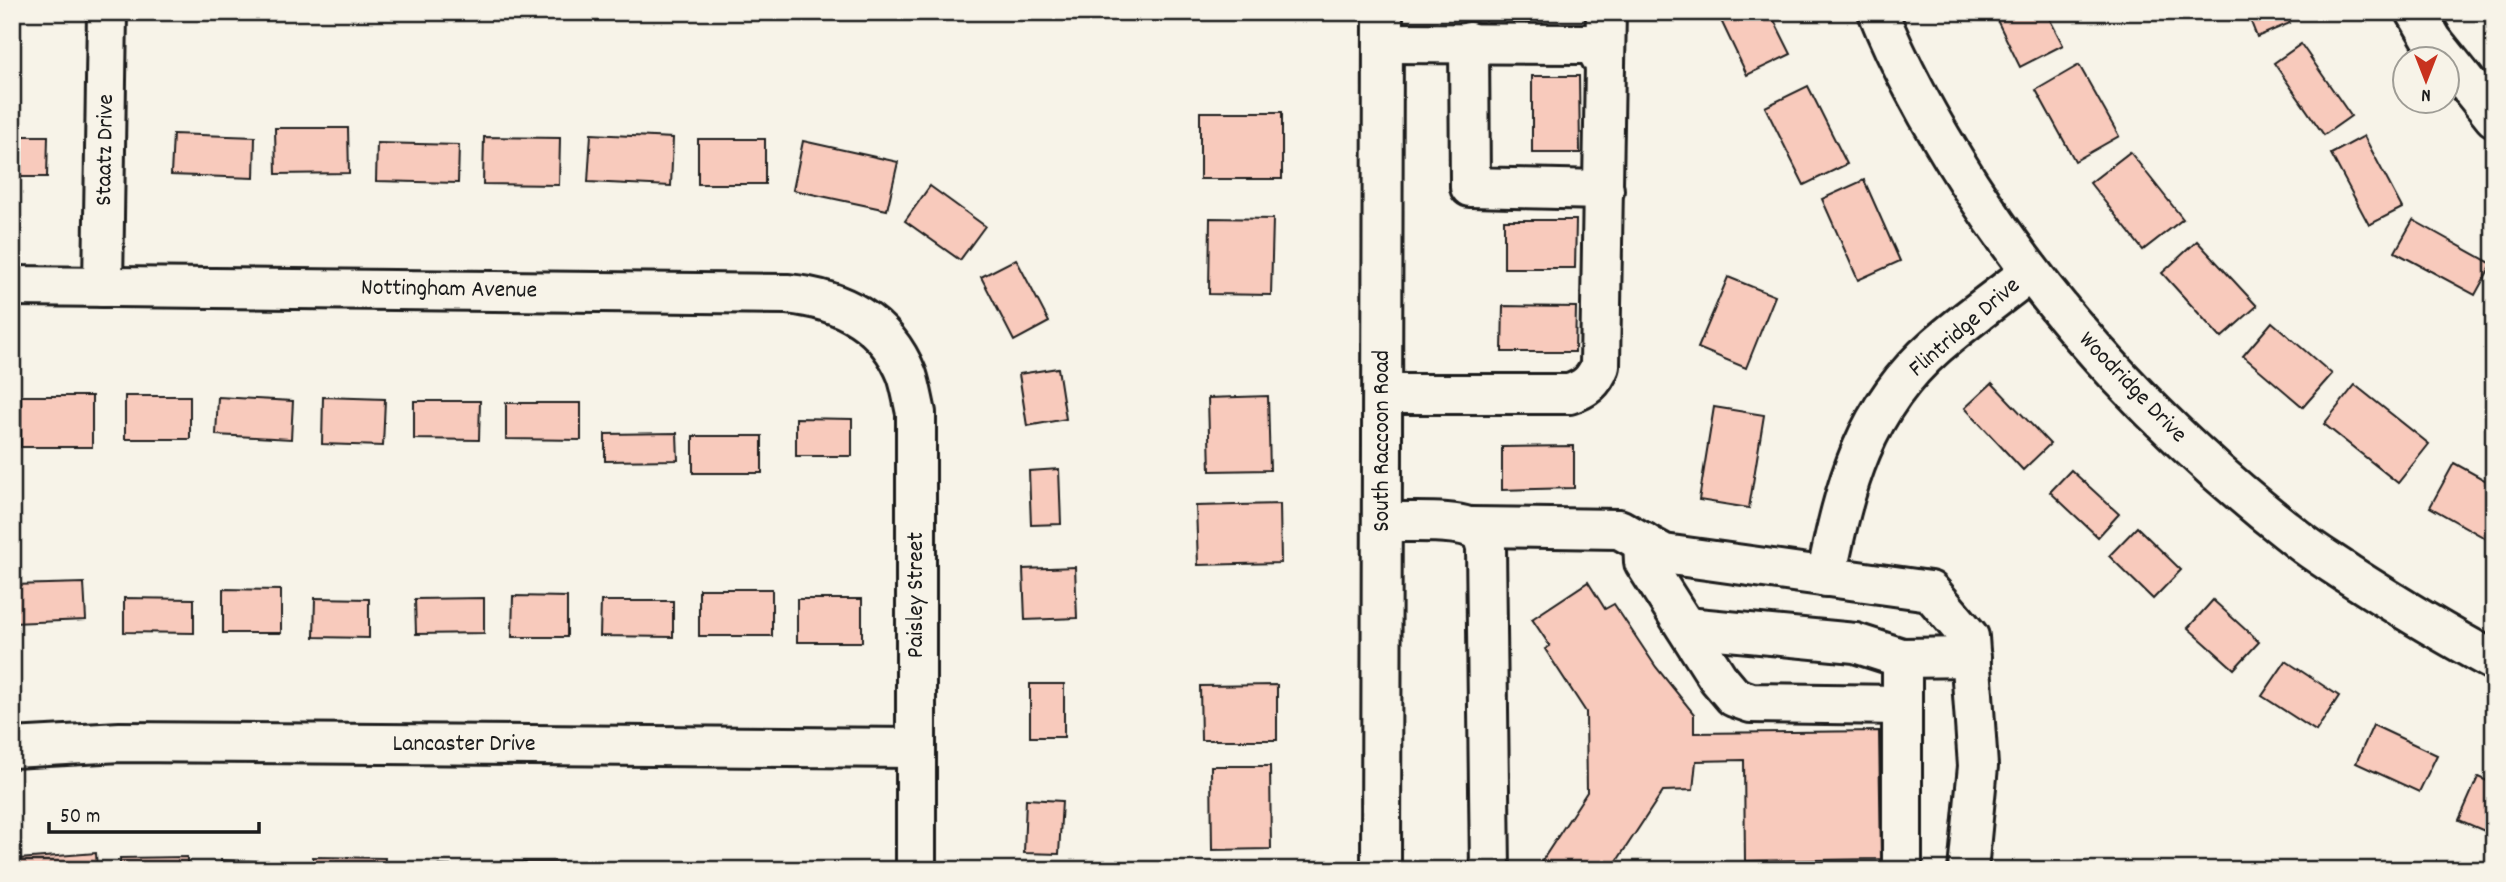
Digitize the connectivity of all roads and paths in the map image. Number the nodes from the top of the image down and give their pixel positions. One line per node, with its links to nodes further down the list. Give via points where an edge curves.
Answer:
1 (107, 12): 12 (street, Staatz Drive)
2 (1606, 12): 7 (street)
3 (1878, 12): 10 (street, Woodridge Drive, via 1947,149)
4 (2416, 12): 8 (street, via 2433,41)
5 (1383, 28): 6 (street); 14 (street, South Raccoon Road)
6 (1469, 43): 7 (street, via 1587,44); 9 (street, via 1470,187)
7 (1605, 65): 9 (street)
8 (2494, 117)
9 (1604, 190): 14 (street, via 1600,366 1591,383 1569,394)
10 (2030, 272): 18 (street, Flintridge Drive, via 1937,345 1894,392 1855,461); 22 (street, Woodridge Drive, via 2117,376 2209,467 2302,543 2416,618)
11 (12, 286): 12 (street, Nottingham Avenue)
12 (103, 287): 13 (street, Nottingham Avenue, via 787,294 826,299 852,310)
13 (877, 330): 25 (street, Paisley Street, via 899,358 916,413)
14 (1383, 394): 15 (street, South Raccoon Road)
15 (1383, 522): 16 (street); 27 (street, South Raccoon Road)
16 (1470, 527): 17 (street, via 1619,529); 28 (street, via 1482,534 1486,547)
17 (1643, 542): 18 (street, via 1664,554); 19 (street, via 1644,562)
18 (1826, 577): 20 (street, via 1930,592 1969,637)
19 (1686, 627): 21 (street, via 1855,643); 23 (street, via 1718,678 1742,701)
20 (1971, 657): 21 (street); 30 (street, via 1978,766)
21 (1902, 658): 23 (street)
22 (2494, 661)
23 (1902, 705): 29 (street)
24 (12, 748): 25 (street, Lancaster Drive, via 134,742)
25 (916, 748): 26 (street, Paisley Street)
26 (916, 870)
27 (1381, 870)
28 (1490, 870)
29 (1902, 870)
30 (1968, 870)

